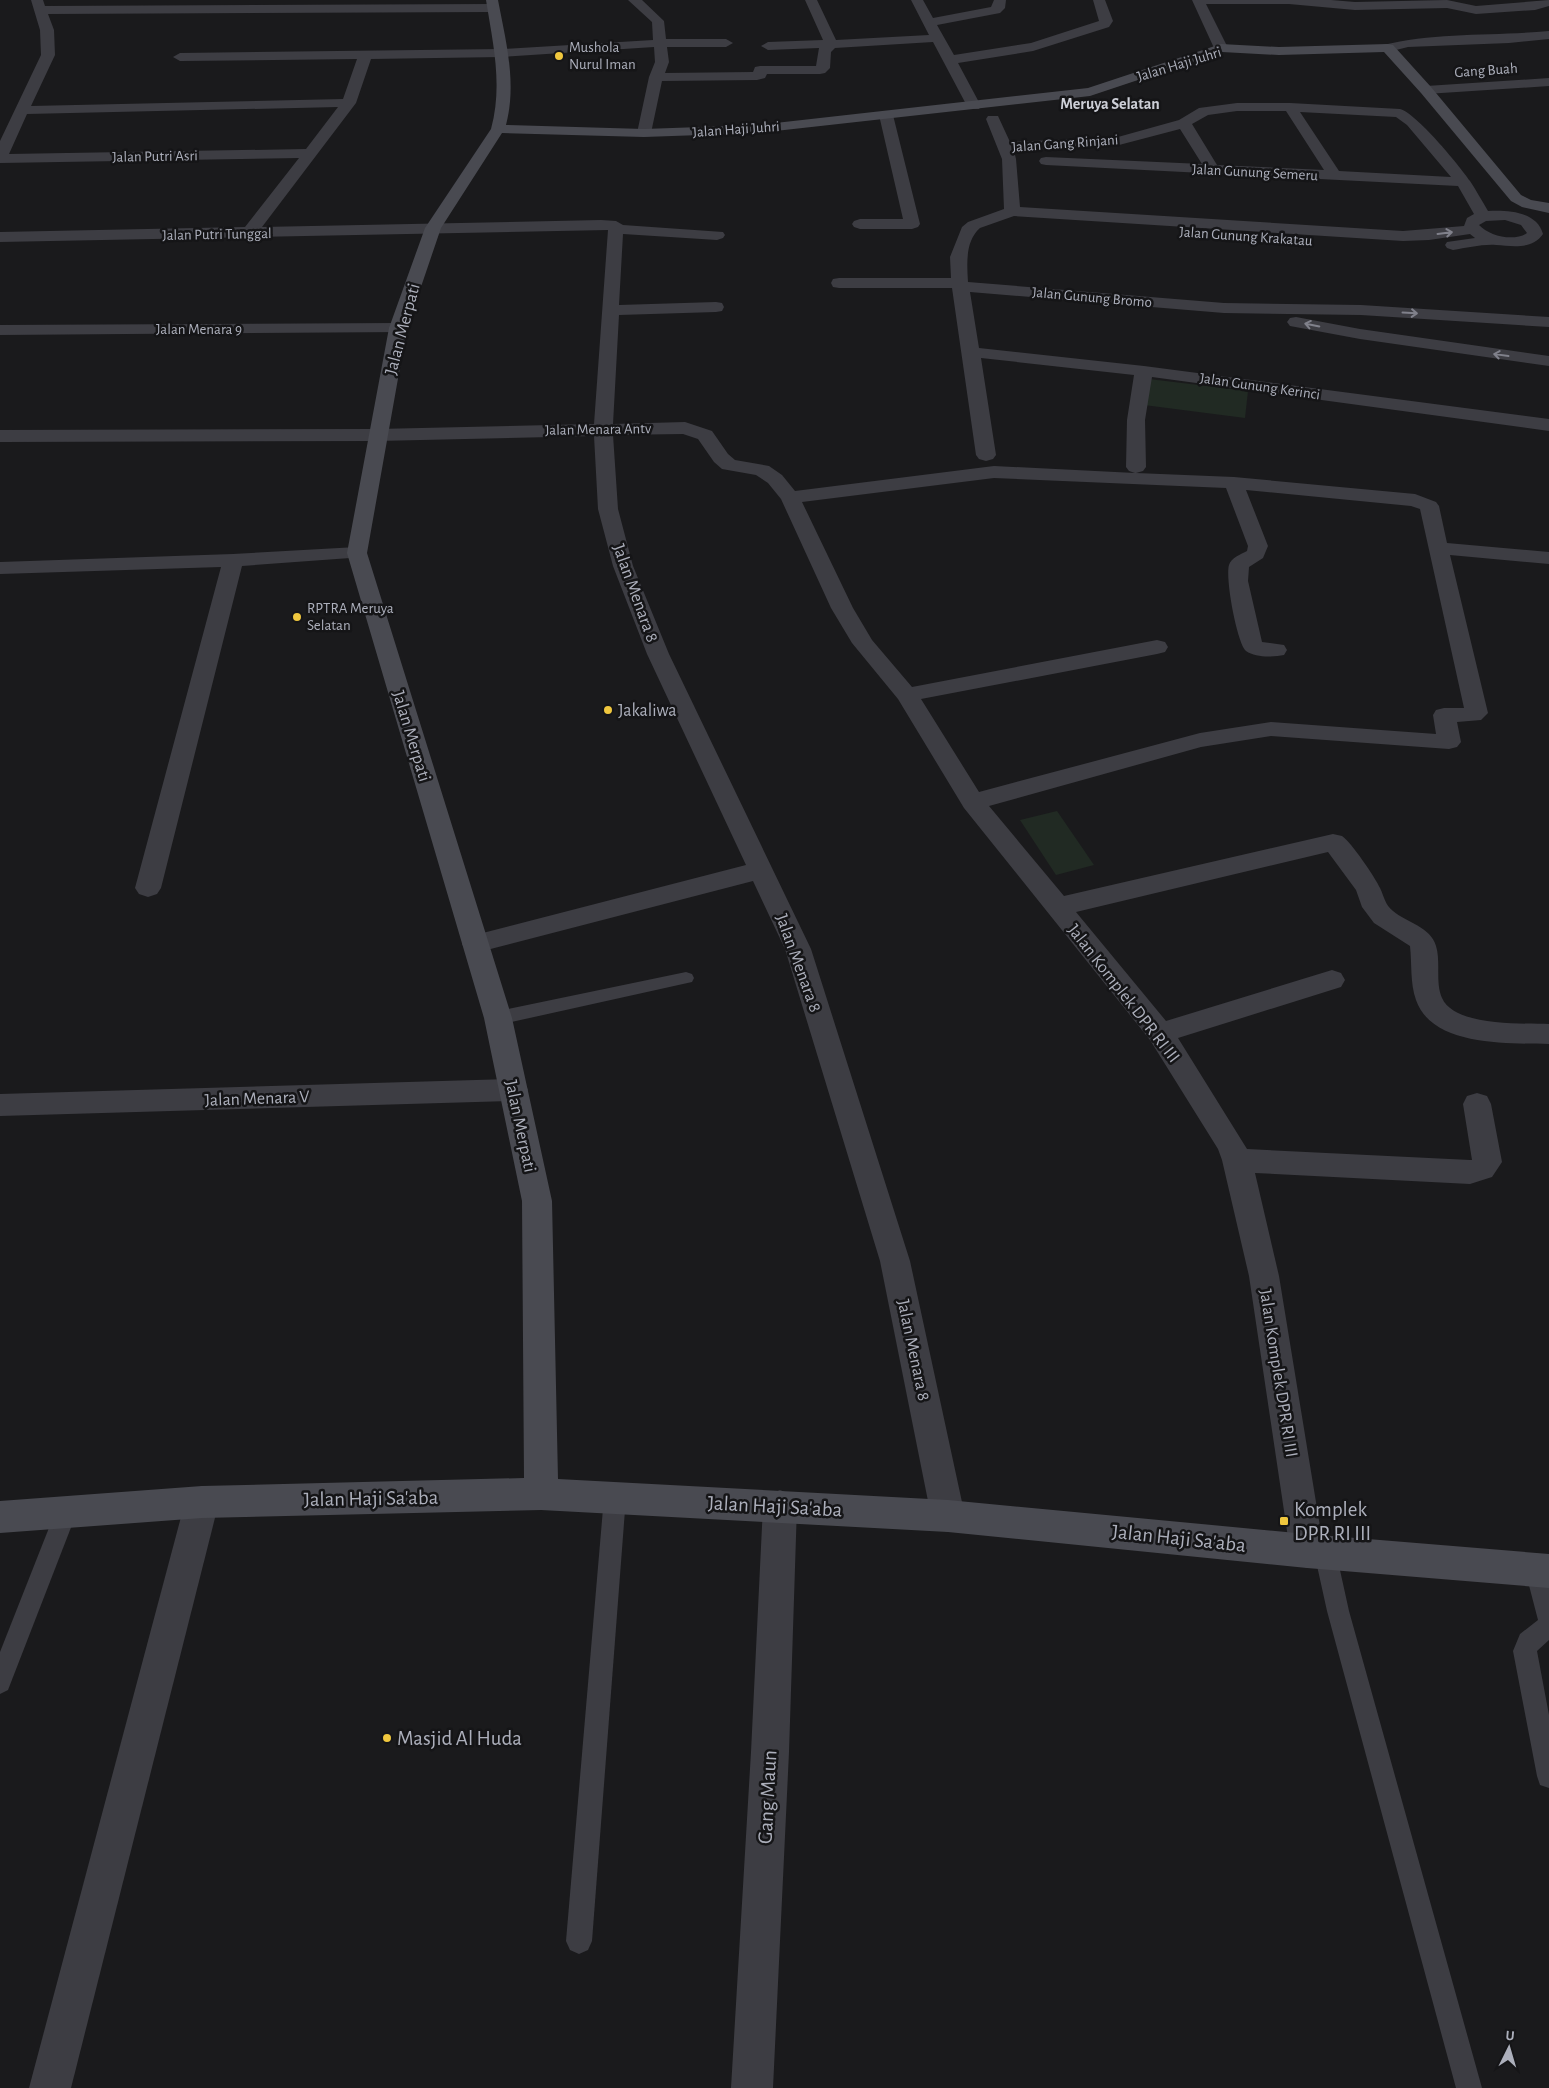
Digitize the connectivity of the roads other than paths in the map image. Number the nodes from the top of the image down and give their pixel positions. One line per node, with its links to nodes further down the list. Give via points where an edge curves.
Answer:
1 (634, 0): 16 (street, via 658,21)
2 (810, 0): 17 (street)
3 (917, 0): 11 (street)
4 (1000, 0): 11 (street, via 1000,8 995,10)
5 (1099, 0): 24 (street, via 1107,21 1104,24 1033,47)
6 (1198, 0): 10 (street, via 1297,1 1355,6 1447,4); 19 (street)
7 (1549, 2): 10 (street)
8 (492, 4): 9 (street); 21 (street, Jalan Merpati)
9 (39, 5): 31 (street, via 47,30 48,55)
10 (1476, 10): 14 (street)
11 (930, 22): 13 (street)
12 (1549, 35): 14 (street)
13 (939, 38): 17 (street); 24 (street)
14 (1495, 39): 20 (street, via 1408,43)
15 (726, 43): 16 (street)
16 (660, 44): 21 (street); 25 (street, via 662,62)
17 (831, 44): 18 (street); 25 (street, via 824,51 823,68 820,70 760,70 757,76)
18 (768, 46)
19 (1221, 48): 20 (street, Jalan Haji Juhri, via 1279,51); 29 (street, Jalan Haji Juhri, via 1090,92)
20 (1388, 48): 27 (street)
21 (502, 53): 22 (street); 35 (street, Jalan Merpati, via 506,98)
22 (365, 55): 23 (street); 28 (street)
23 (180, 57)
24 (950, 60): 29 (street)
25 (656, 77): 36 (street)
26 (1549, 82): 27 (street, Gang Buah)
27 (1426, 90): 43 (street, via 1516,198)
28 (349, 103): 31 (street); 37 (street)
29 (974, 106): 32 (street, Jalan Haji Juhri)
30 (1290, 107): 34 (street, Jalan Gang Rinjani, via 1220,108); 41 (street); 42 (street, Jalan Gang Rinjani, via 1400,113 1412,122)
31 (22, 110): 39 (street)
32 (886, 115): 36 (street, Jalan Haji Juhri, via 757,129); 47 (street, via 912,224)
33 (993, 120): 38 (street)
34 (1184, 123): 38 (street, Jalan Gang Rinjani, via 1113,142); 40 (street)
35 (498, 129): 36 (street, Jalan Haji Juhri); 48 (street, Jalan Merpati)
36 (644, 133)
37 (311, 153): 39 (street, Jalan Putri Asri); 53 (street)
38 (1007, 153): 40 (street, Jalan Gunung Semeru); 44 (street, Jalan Gang Rinjani)
39 (0, 158)
40 (1212, 169): 41 (street, Jalan Gunung Semeru)
41 (1335, 176): 42 (street, Jalan Gunung Semeru)
42 (1463, 182): 45 (street)
43 (1544, 208): 52 (street)
44 (1012, 211): 46 (street); 51 (street, Jalan Gunung Krakatau)
45 (1483, 216): 50 (street, via 1473,221); 52 (street, via 1500,215)
46 (992, 219): 51 (street, Jalan Gunung Krakatau); 58 (street, via 968,230 958,257)
47 (860, 224)
48 (433, 228): 49 (street, Jalan Putri Tunggal, via 611,225); 53 (street, Jalan Putri Tunggal); 64 (street, Jalan Merpati)
49 (617, 229): 54 (street, Jalan Putri Tunggal); 61 (street, Jalan Menara 8)
50 (1474, 229): 51 (street, Jalan Gunung Krakatau, one-way to 50, via 1403,236); 56 (street)
51 (1256, 232): 56 (street, Jalan Gunung Krakatau, via 1423,247)
52 (1537, 232): 56 (street, Jalan Gunung Krakatau, via 1522,241)
53 (249, 234): 55 (street, Jalan Putri Tunggal)
54 (717, 235)
55 (0, 237)
56 (1498, 240)
57 (839, 283): 58 (street, Jalan Gunung Bromo)
58 (960, 285): 60 (street, Jalan Gunung Bromo); 67 (street)
59 (716, 307): 61 (street)
60 (1224, 308): 62 (street, Jalan Gunung Bromo); 66 (street, Jalan Gunung Bromo, one-way to 60)
61 (612, 310): 71 (street, Jalan Menara 8)
62 (1361, 310): 63 (street, Jalan Gunung Bromo, one-way to 63); 66 (street)
63 (1549, 322)
64 (398, 328): 65 (street, Jalan Menara 9); 72 (street, Jalan Merpati)
65 (0, 330)
66 (1360, 334): 68 (street, Jalan Gunung Bromo, one-way to 66)
67 (970, 352): 69 (street, Jalan Gunung Kerinci); 74 (street)
68 (1549, 362)
69 (1144, 370): 70 (street, Jalan Gunung Kerinci); 75 (street, via 1136,420)
70 (1549, 425)
71 (603, 428): 72 (street, Jalan Menara Antv); 77 (street, Jalan Menara Antv, via 696,430 705,435 730,465 762,470 775,479); 87 (street, Jalan Menara 8, via 608,509 623,566 658,654)
72 (377, 435): 73 (street, Jalan Menara Antv); 79 (street, Jalan Merpati)
73 (0, 436)
74 (986, 455)
75 (1136, 467)
76 (1234, 483): 77 (street, via 994,472); 78 (street, via 1415,500 1429,506); 84 (street, via 1258,546 1256,554 1239,564 1238,570 1252,645 1258,649)
77 (790, 498): 85 (street, Jalan Komplek DPR RI III, via 842,608 863,643)
78 (1438, 548): 80 (street); 86 (street, via 1476,713 1473,716 1444,715 1449,742 1271,729 1200,740)
79 (357, 554): 81 (street); 90 (street, Jalan Merpati)
80 (1549, 558)
81 (233, 560): 82 (street); 88 (street)
82 (0, 568)
83 (1157, 647): 85 (street)
84 (1276, 650)
85 (907, 695): 86 (street, Jalan Komplek DPR RI III)
86 (973, 802): 89 (street, Jalan Komplek DPR RI III)
87 (762, 870): 90 (street); 105 (street, Jalan Menara 8, via 798,949 895,1261)
88 (148, 888)
89 (1057, 907): 94 (street, Jalan Komplek DPR RI III); 95 (street, via 1333,842 1368,888 1382,916 1420,940 1429,996 1439,1013 1465,1027)
90 (475, 944): 93 (street, Jalan Merpati)
91 (686, 978): 93 (lane)
92 (1332, 980): 94 (street)
93 (498, 1018): 96 (street, Jalan Merpati)
94 (1160, 1033): 99 (street, Jalan Komplek DPR RI III, via 1231,1145)
95 (1549, 1034)
96 (514, 1090): 98 (street, Jalan Menara V); 100 (street, Jalan Merpati, via 537,1201)
97 (1478, 1104): 99 (street, via 1487,1162 1482,1169 1470,1172)
98 (0, 1105)
99 (1237, 1160): 107 (street, Jalan Komplek DPR RI III, via 1264,1276)
100 (541, 1494): 101 (street, Jalan Haji Sa'aba); 102 (street, Jalan Haji Sa'aba)
101 (615, 1497): 103 (street, Jalan Haji Sa'aba); 111 (lane)
102 (202, 1502): 104 (street, Jalan Haji Sa'aba); 112 (street)
103 (780, 1506): 105 (street, Jalan Haji Sa'aba); 113 (street, Gang Maun)
104 (66, 1512): 106 (street, Jalan Haji Sa'aba); 109 (lane)
105 (948, 1516): 107 (street, Jalan Haji Sa'aba)
106 (0, 1517)
107 (1316, 1551): 108 (street, Jalan Haji Sa'aba); 114 (lane, via 1338,1612)
108 (1543, 1571): 110 (lane, via 1549,1626 1528,1642 1525,1651)
109 (0, 1682)
110 (1549, 1776)
111 (579, 1940)
112 (50, 2088)
113 (752, 2088)
114 (1469, 2088)

